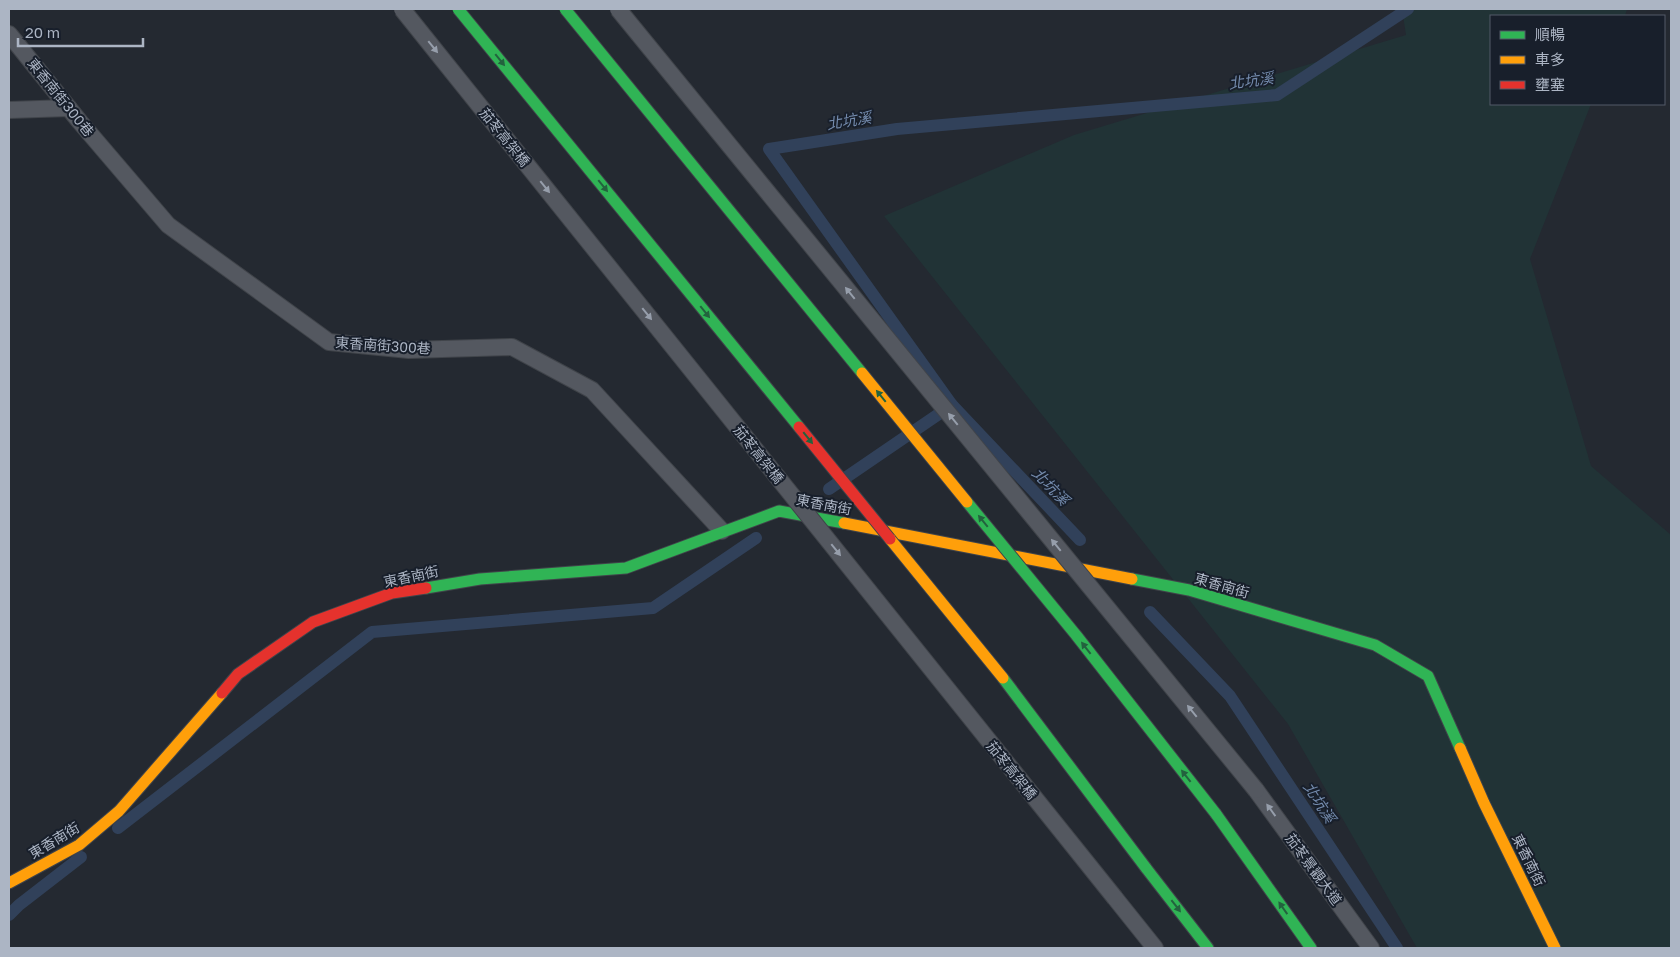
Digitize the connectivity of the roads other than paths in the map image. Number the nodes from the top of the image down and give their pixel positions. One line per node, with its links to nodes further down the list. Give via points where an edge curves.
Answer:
1 (402, 9): 10 (lane, 茄苳高架橋, one-way to 10, bridge)
2 (458, 9): 11 (street, one-way to 11, bridge, via 1007,682)
3 (565, 9): 12 (street, one-way to 3, bridge, via 1216,814 1076,635)
4 (618, 9): 13 (lane, 茄苳景觀大道, one-way to 4, bridge, via 1256,790)
5 (9, 34): 6 (lane, 東香南街300巷)
6 (69, 108): 7 (lane); 8 (lane, 東香南街300巷, via 168,226 329,342 409,350 512,347 592,390)
7 (9, 110)
8 (722, 532): 9 (street, 東香南街, via 626,568 480,578 392,593 313,622 238,674 113,817 80,845); 14 (street, 東香南街, via 779,511 1189,590 1375,645 1428,676 1484,803)
9 (9, 883)
10 (1155, 948)
11 (1208, 948)
12 (1311, 948)
13 (1371, 948)
14 (1555, 948)

